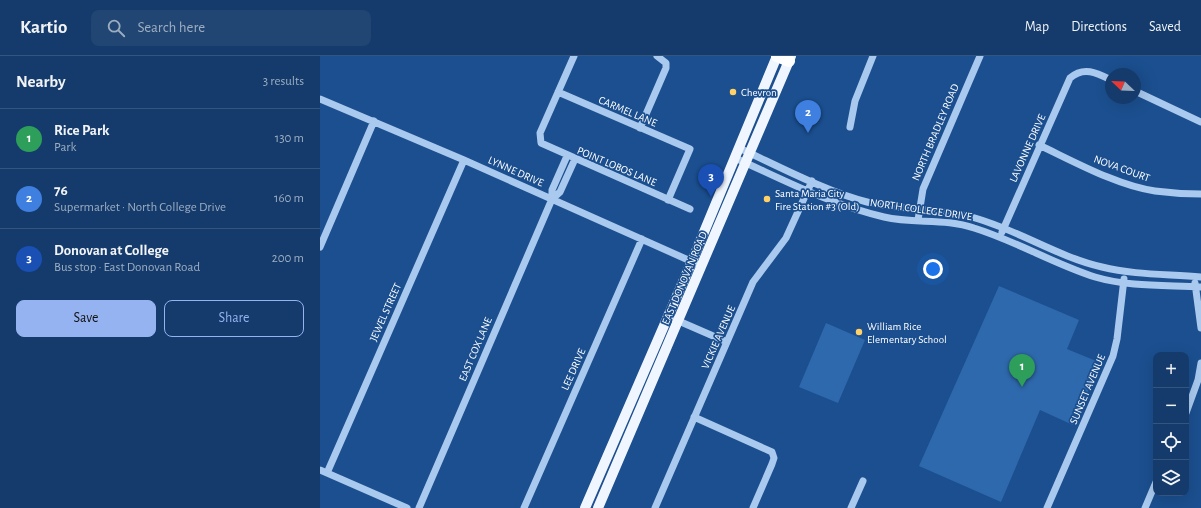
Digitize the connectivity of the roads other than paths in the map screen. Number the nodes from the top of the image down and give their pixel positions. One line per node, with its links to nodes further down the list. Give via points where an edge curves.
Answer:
1 (574, 56): 8 (street)
2 (657, 56): 14 (street, via 666,63 664,73)
3 (777, 56): 6 (highway); 16 (main road, EAST DONOVAN ROAD)
4 (873, 56): 13 (street, via 855,101)
5 (980, 56): 29 (street, NORTH BRADLEY ROAD, via 923,189)
6 (790, 59): 17 (main road, EAST DONOVAN ROAD)
7 (1105, 77): 15 (street, LAVONNE DRIVE, via 1093,72 1080,72 1070,78)
8 (558, 92): 14 (street, CARMEL LANE); 18 (street, POINT LOBOS LANE, via 539,139 543,144)
9 (1141, 94): 12 (street)
10 (320, 99): 11 (street, LYNNE DRIVE)
11 (374, 121): 21 (street, LYNNE DRIVE); 34 (street)
12 (1201, 122)
13 (850, 127)
14 (640, 128): 27 (street, CARMEL LANE, via 690,149)
15 (1039, 145): 25 (street, NOVA COURT, via 1111,178 1142,188); 31 (street, LAVONNE DRIVE)
16 (739, 148): 17 (street, NORTH COLLEGE DRIVE); 19 (main road, EAST DONOVAN ROAD)
17 (750, 153): 22 (main road, EAST DONOVAN ROAD); 23 (street, NORTH COLLEGE DRIVE)
18 (567, 156): 20 (street, POINT LOBOS LANE); 26 (street, EAST COX LANE, via 552,190)
19 (734, 158): 22 (street, NORTH COLLEGE DRIVE); 35 (main road, EAST DONOVAN ROAD)
20 (575, 159): 26 (street, EAST COX LANE, via 560,192); 27 (street, POINT LOBOS LANE)
21 (464, 160): 26 (street, LYNNE DRIVE); 49 (street, JEWEL STREET)
22 (745, 163): 24 (street, NORTH COLLEGE DRIVE); 36 (main road, EAST DONOVAN ROAD)
23 (812, 181): 24 (street, VICKIE AVENUE); 29 (street, NORTH COLLEGE DRIVE, via 854,198 888,206)
24 (807, 192): 30 (street, NORTH COLLEGE DRIVE, via 854,209 886,217); 44 (street, VICKIE AVENUE, via 786,238 753,282)
25 (1201, 194)
26 (552, 199): 33 (street, LYNNE DRIVE); 53 (street, EAST COX LANE)
27 (668, 200): 28 (street, POINT LOBOS LANE)
28 (690, 209)
29 (919, 209): 30 (street, NORTH BRADLEY ROAD); 31 (street, NORTH COLLEGE DRIVE, via 976,218)
30 (918, 220): 32 (street, NORTH COLLEGE DRIVE, via 955,223)
31 (1003, 229): 32 (street, LAVONNE DRIVE); 37 (street, NORTH COLLEGE DRIVE, via 1075,259)
32 (1000, 237): 39 (street, NORTH COLLEGE DRIVE, via 1072,269)
33 (642, 239): 35 (street, LYNNE DRIVE); 54 (street, LEE DRIVE)
34 (320, 247)
35 (692, 262): 36 (street, LYNNE DRIVE); 41 (main road, EAST DONOVAN ROAD)
36 (702, 266): 42 (main road, EAST DONOVAN ROAD)
37 (1125, 272): 38 (street, NORTH COLLEGE DRIVE); 39 (street, SUNSET AVENUE)
38 (1198, 276): 40 (street)
39 (1124, 282): 40 (street, NORTH COLLEGE DRIVE); 60 (street, SUNSET AVENUE, via 1113,356)
40 (1198, 287): 43 (street)
41 (669, 316): 42 (street); 55 (main road, EAST DONOVAN ROAD)
42 (679, 321): 44 (street); 56 (main road, EAST DONOVAN ROAD)
43 (1201, 328)
44 (727, 342): 47 (street, VICKIE AVENUE)
45 (1201, 363): 46 (street)
46 (1189, 405)
47 (694, 417): 57 (street, VICKIE AVENUE); 58 (street, via 772,452 772,464)
48 (320, 470): 49 (street)
49 (327, 473): 52 (street)
50 (863, 481): 59 (street)
51 (1153, 490): 61 (street)
52 (407, 508)
53 (419, 508)
54 (524, 508)
55 (586, 508)
56 (598, 508)
57 (655, 508)
58 (753, 508)
59 (851, 508)
60 (1047, 508)
61 (1146, 508)

